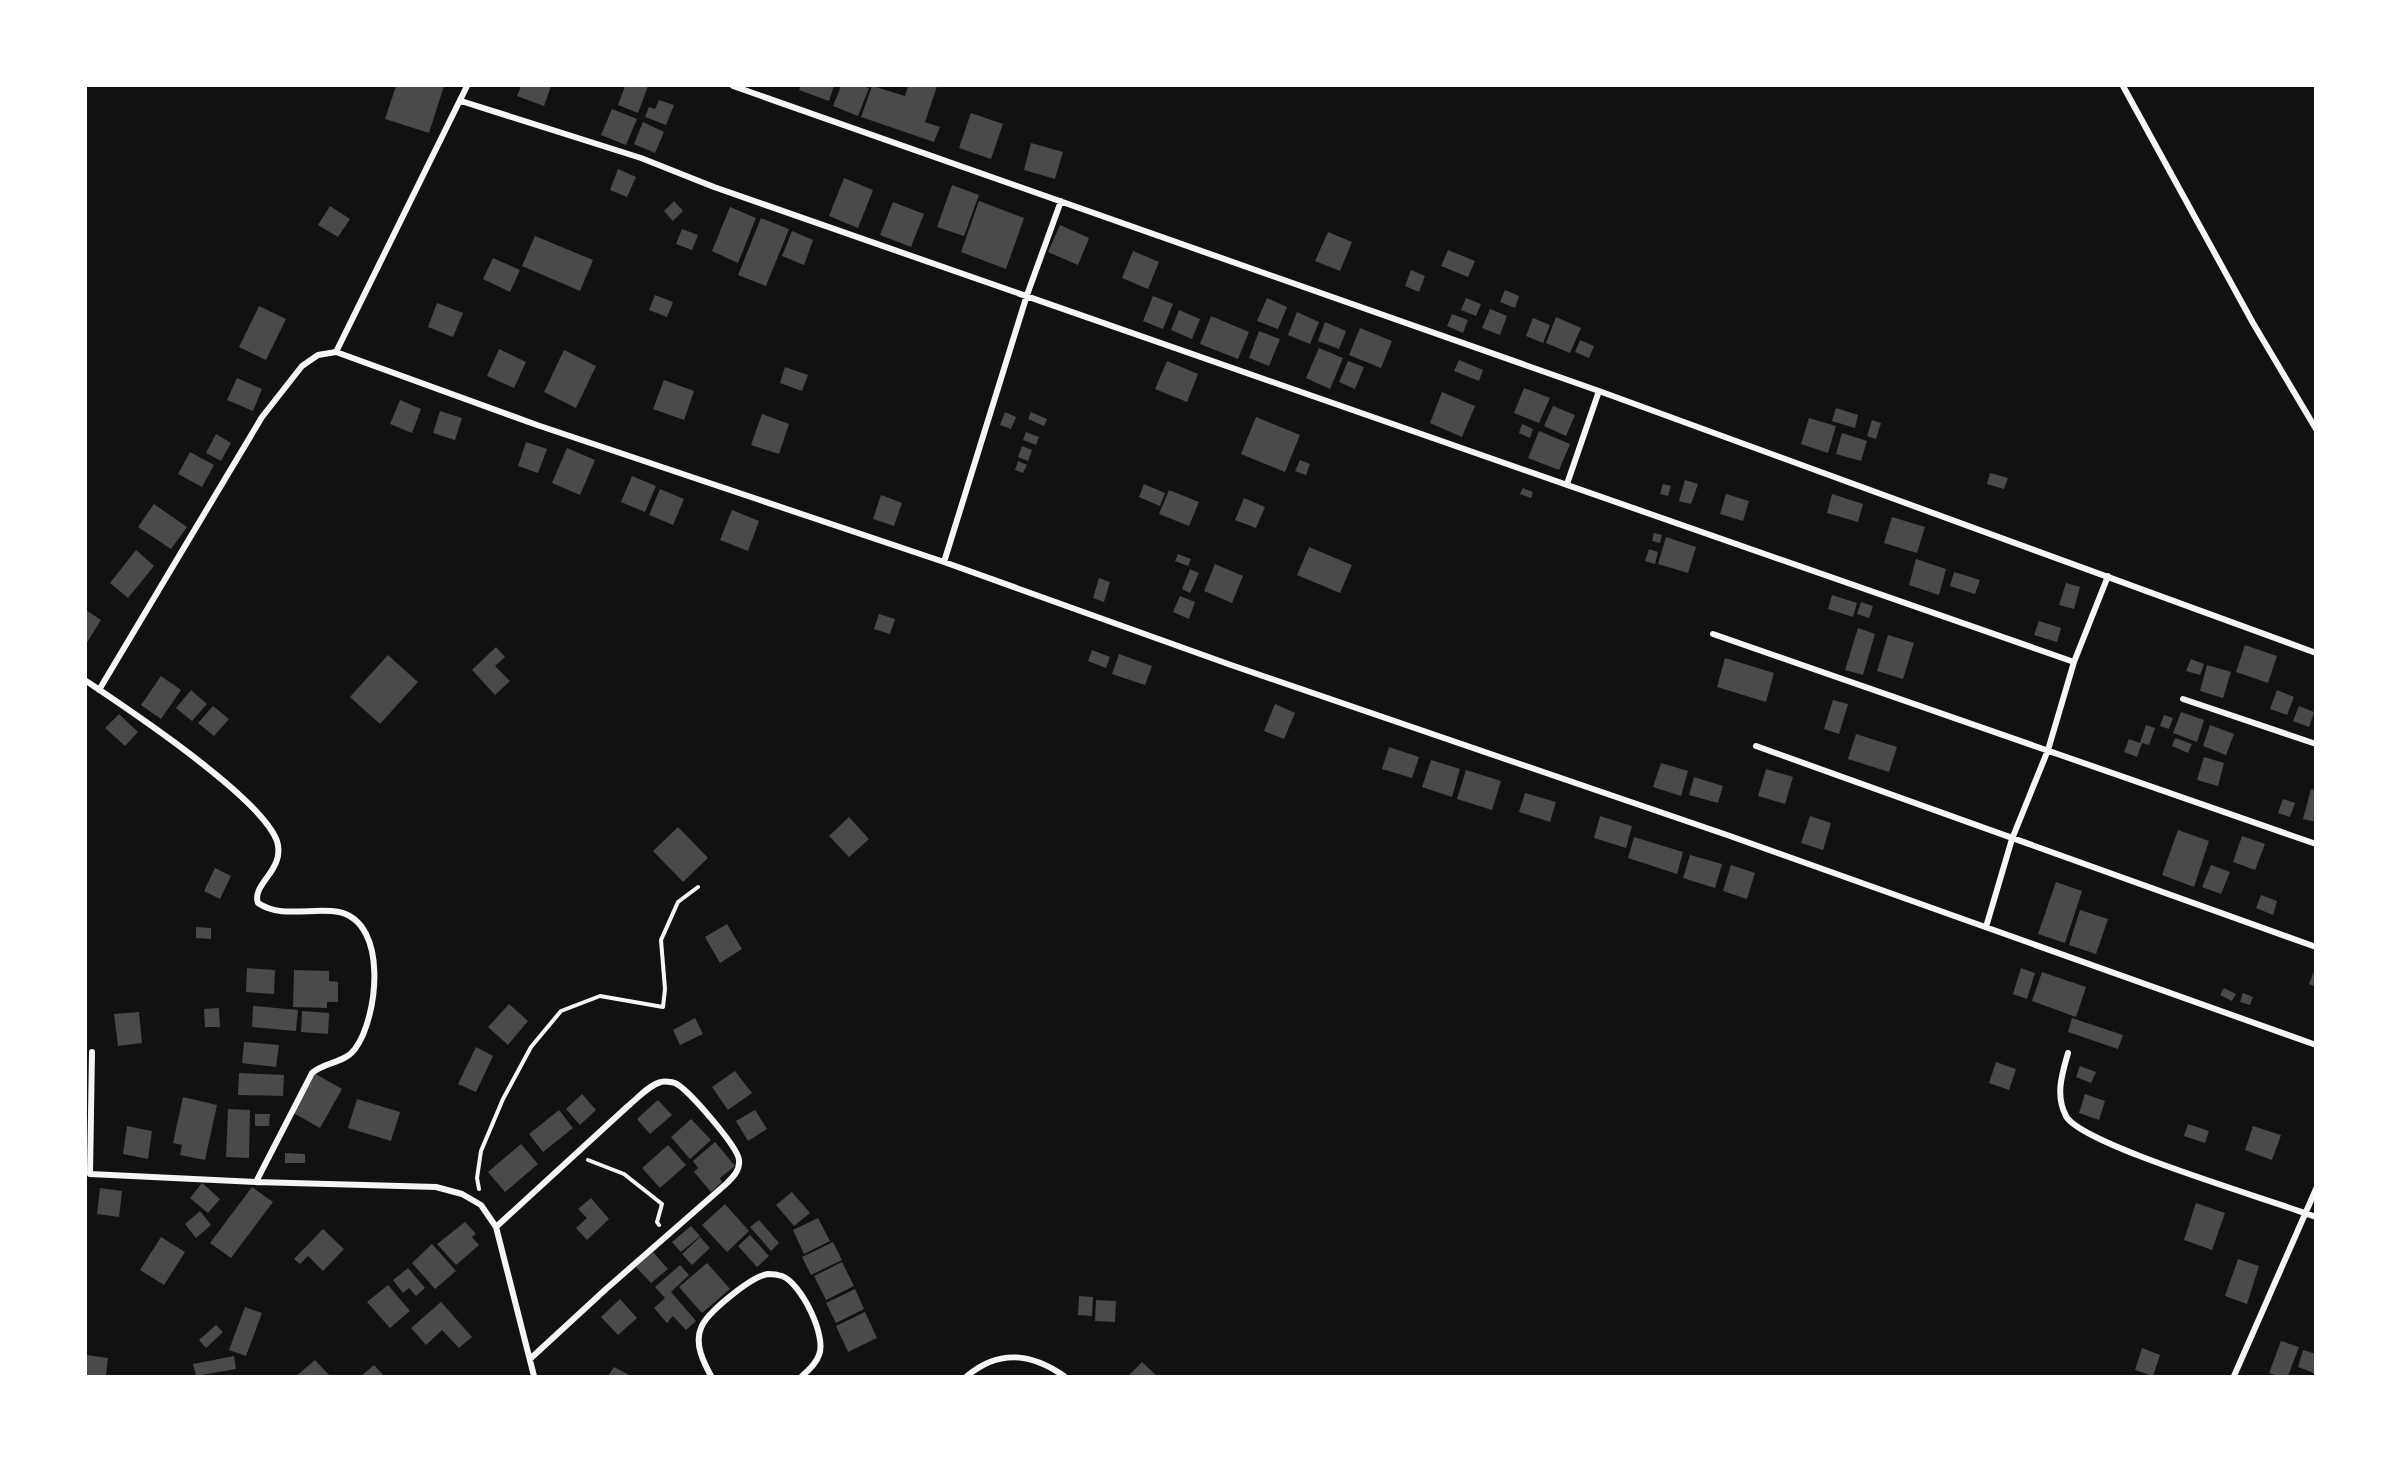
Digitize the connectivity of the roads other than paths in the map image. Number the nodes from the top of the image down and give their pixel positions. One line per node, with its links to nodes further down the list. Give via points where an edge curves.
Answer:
1 (467, 86): 4 (street)
2 (733, 86): 5 (street)
3 (2123, 86): 9 (street)
4 (461, 101): 6 (street, via 641,158); 7 (street)
5 (1061, 201): 6 (street); 8 (street)
6 (1027, 295): 10 (street); 11 (street)
7 (336, 352): 11 (street, via 537,425); 17 (street, via 318,355 302,366 262,417)
8 (1599, 391): 10 (street); 12 (street)
9 (2316, 429)
10 (1567, 484): 15 (street)
11 (944, 562): 24 (street)
12 (2108, 576): 14 (street); 15 (street)
13 (1713, 634): 21 (street)
14 (2316, 653)
15 (2074, 662): 21 (street)
16 (86, 681): 17 (street)
17 (99, 690): 30 (street, via 216,774 263,820 277,841 279,857 258,890 258,903 271,909 340,912 361,927 374,954 375,993 366,1029 355,1050 317,1069 308,1079)
18 (2183, 699): 19 (street)
19 (2316, 744)
20 (1756, 746): 22 (street)
21 (2048, 750): 22 (street); 23 (street)
22 (2012, 840): 24 (street); 25 (street)
23 (2316, 844)
24 (1986, 927): 26 (street)
25 (2316, 947)
26 (2316, 1045)
27 (92, 1052): 29 (street)
28 (2068, 1053): 32 (street, via 2060,1080 2061,1101 2067,1118 2084,1132 2192,1175)
29 (88, 1174): 30 (street)
30 (255, 1182): 34 (street, via 436,1187 462,1194 481,1205)
31 (2316, 1189): 32 (street)
32 (2306, 1213): 33 (street); 41 (street)
33 (2316, 1217)
34 (496, 1227): 35 (street); 35 (street, via 648,1090 663,1081 682,1089 714,1122 739,1159 737,1172 726,1184)
35 (531, 1359): 36 (street)
36 (534, 1377)
37 (711, 1377): 38 (street, via 699,1344 700,1328 729,1299 753,1280 768,1274 784,1276 800,1292 819,1335 820,1354)
38 (802, 1377)
39 (967, 1377): 40 (street, via 977,1368 1003,1357 1028,1357)
40 (1064, 1377)
41 (2234, 1377)

